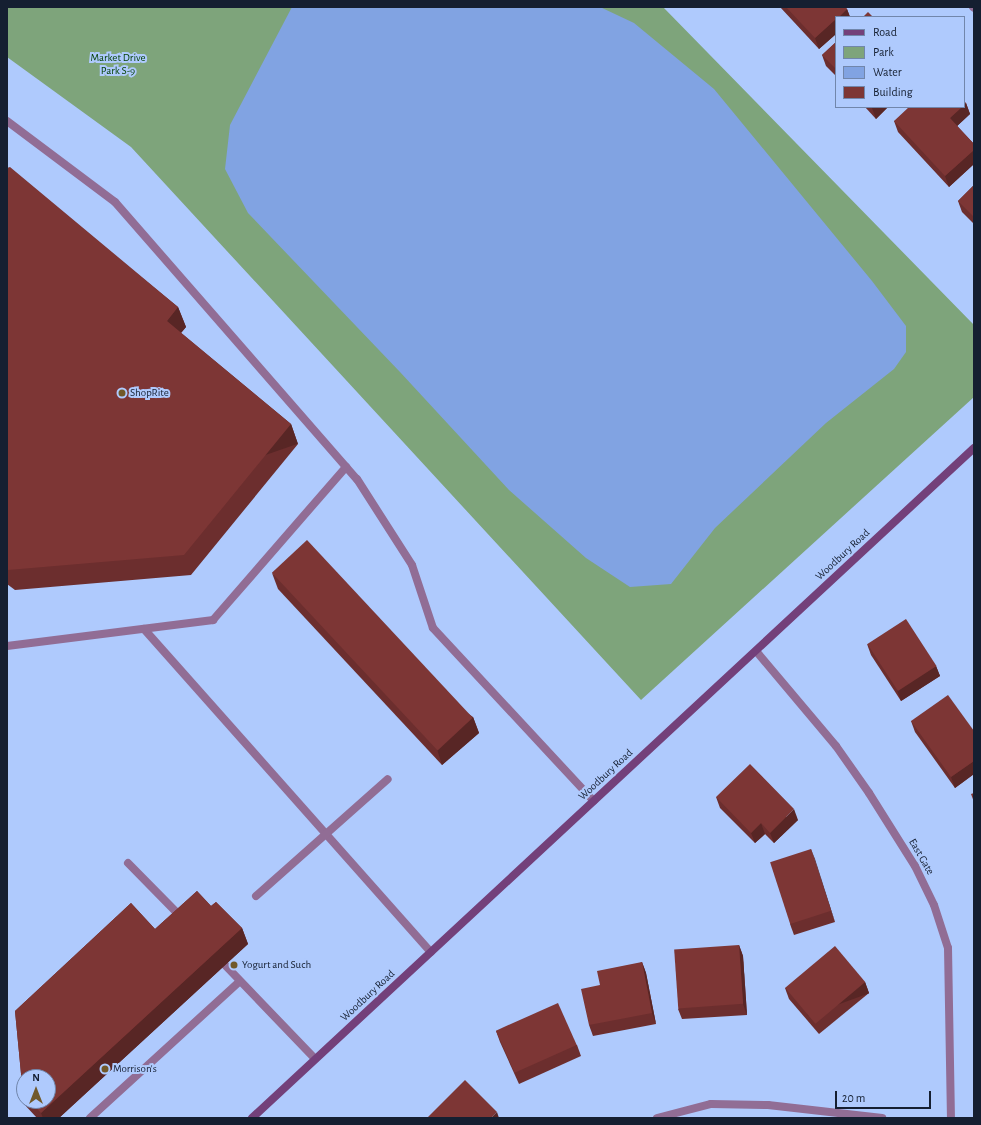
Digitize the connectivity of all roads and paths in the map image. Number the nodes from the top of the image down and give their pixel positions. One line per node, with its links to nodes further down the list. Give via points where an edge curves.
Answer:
1 (7, 121): 3 (street, via 115,202)
2 (974, 448): 6 (main road, Woodbury Road)
3 (346, 467): 4 (street, via 213,620); 8 (street, via 357,479 412,565 434,628)
4 (144, 629): 5 (street); 9 (street)
5 (7, 646)
6 (756, 652): 8 (main road, Woodbury Road); 21 (street, East Gate, via 836,746 915,866 934,905 948,948)
7 (388, 779): 9 (street)
8 (594, 801): 13 (main road, Woodbury Road)
9 (326, 833): 11 (street); 13 (street)
10 (128, 863): 12 (street)
11 (256, 896)
12 (185, 922)
13 (431, 952): 16 (main road, Woodbury Road)
14 (225, 965): 15 (street)
15 (240, 981): 16 (street); 17 (street)
16 (316, 1059): 18 (main road, Woodbury Road)
17 (90, 1118)
18 (252, 1118)
19 (657, 1118): 20 (street, via 711,1104 768,1105)
20 (882, 1118)
21 (951, 1118)

